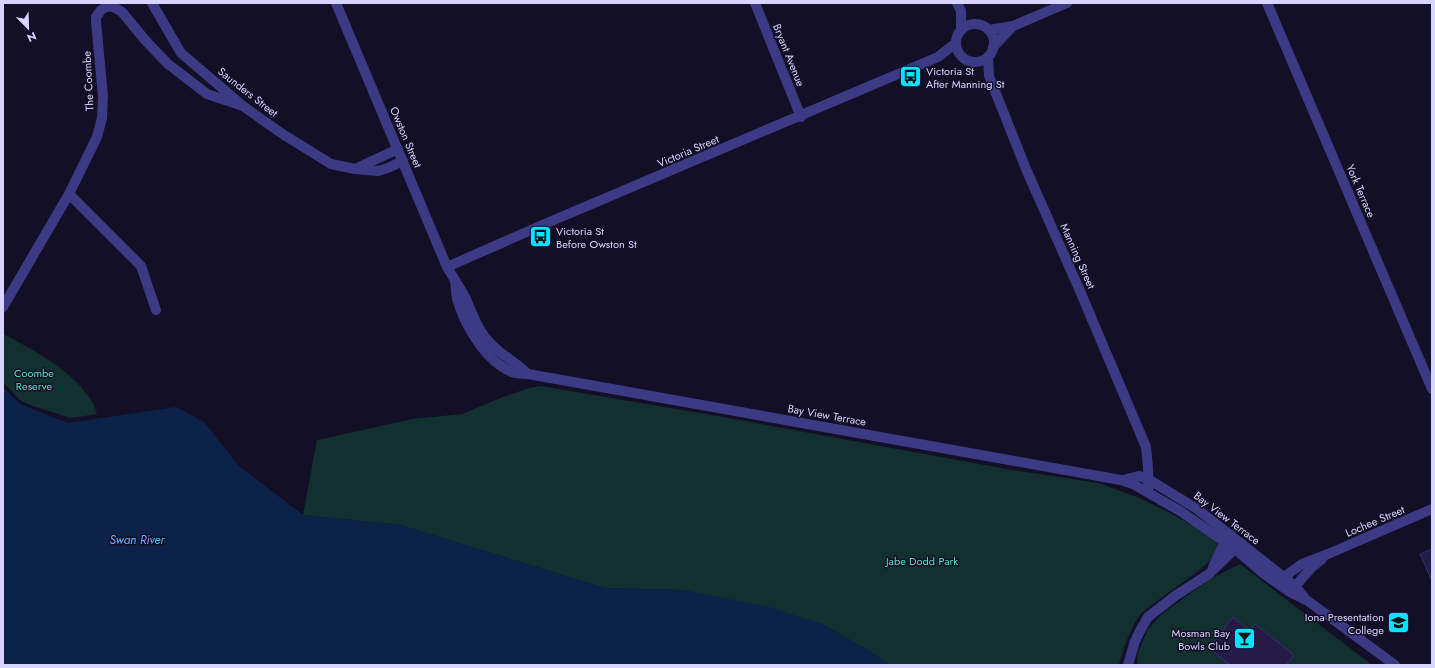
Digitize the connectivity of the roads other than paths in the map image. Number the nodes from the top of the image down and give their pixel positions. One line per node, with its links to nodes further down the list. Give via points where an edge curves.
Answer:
1 (152, 3): 18 (street, Saunders Street, via 181,53)
2 (336, 3): 20 (street, Owston Street)
3 (755, 3): 19 (street, Bryant Avenue)
4 (1067, 3): 8 (street)
5 (1267, 3): 28 (street, York Terrace)
6 (959, 7): 7 (street); 9 (street)
7 (978, 24): 9 (street); 10 (street)
8 (1013, 26): 10 (street); 12 (street)
9 (961, 30): 11 (street)
10 (989, 30): 12 (street)
11 (956, 43): 13 (street); 14 (street, Victoria Street)
12 (993, 47): 15 (street)
13 (961, 56): 14 (street, Victoria Street); 16 (street)
14 (938, 57): 19 (street, Victoria Street)
15 (988, 57): 16 (street); 17 (street, Manning Street)
16 (971, 62): 17 (street)
17 (989, 76): 29 (street, Manning Street, via 1026,169 1146,447)
18 (243, 106): 22 (street, Saunders Street, via 331,164); 23 (street, The Coombe, via 208,94 168,64 122,12 111,6 106,7 98,13 96,22 103,96 102,118 97,137)
19 (801, 117): 24 (street, Victoria Street)
20 (398, 149): 21 (street, Owston Street); 22 (street)
21 (403, 161): 22 (street, Saunders Street, via 378,171); 24 (street, Owston Street)
22 (355, 169)
23 (69, 194): 25 (street, The Coombe); 26 (street, via 141,266)
24 (447, 267): 27 (street, Owston Street, via 455,281 457,299 476,341)
25 (3, 307)
26 (156, 310)
27 (494, 353): 30 (street, Bay View Terrace, via 519,365 528,374)
28 (1432, 389)
29 (1144, 478): 30 (street, Bay View Terrace); 31 (street, Manning Street); 32 (street, Manning Street); 34 (street, Bay View Terrace, via 1197,509)
30 (1121, 480): 31 (street, Bay View Terrace)
31 (1138, 487): 32 (street, Bay View Terrace)
32 (1148, 492): 34 (street, Bay View Terrace)
33 (1432, 509): 36 (street, Lochee Street)
34 (1228, 539): 35 (street, Bay View Terrace); 37 (street)
35 (1238, 546): 37 (street); 38 (street, Bay View Terrace, via 1264,574)
36 (1328, 554): 38 (street, Lochee Street, via 1302,564); 39 (street, Lochee Street, via 1312,567)
37 (1209, 574): 40 (street, via 1148,617 1135,641)
38 (1280, 580): 39 (street, Bay View Terrace)
39 (1293, 589): 41 (street, Bay View Terrace)
40 (1128, 665)
41 (1395, 665)

